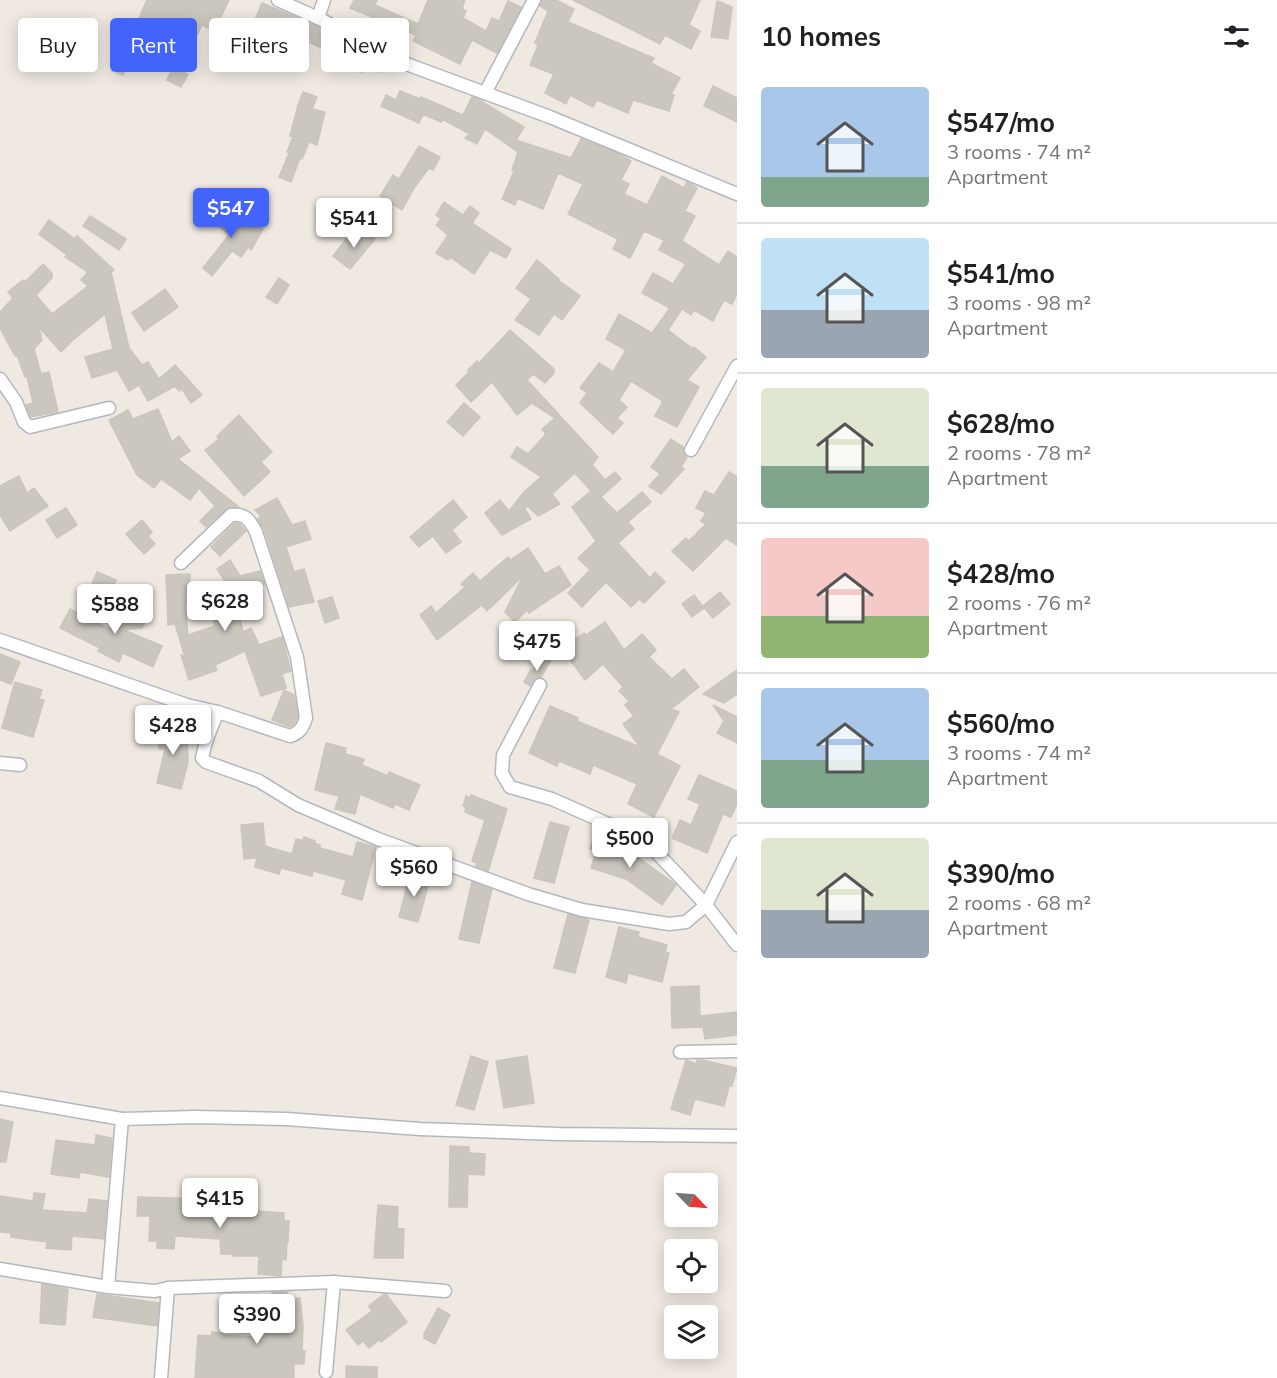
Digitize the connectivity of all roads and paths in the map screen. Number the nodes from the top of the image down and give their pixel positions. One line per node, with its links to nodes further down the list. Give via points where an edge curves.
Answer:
1 (278, 0): 4 (street)
2 (324, 0): 4 (street)
3 (534, 0): 5 (street)
4 (318, 18): 5 (street, via 409,65)
5 (485, 93): 6 (street)
6 (737, 194)
7 (737, 366): 10 (street)
8 (0, 379): 9 (street, via 30,427)
9 (109, 408)
10 (691, 450)
11 (181, 562): 14 (street, via 231,515 249,519 297,657 306,718 294,735)
12 (0, 640): 14 (street, via 187,705)
13 (540, 685): 18 (street, via 503,755 502,773 510,787 552,799 633,834 656,852)
14 (218, 712): 18 (street, via 202,758 206,762 259,781 298,805 378,838 582,910 669,924 686,922)
15 (0, 763): 16 (street)
16 (20, 765)
17 (737, 842): 18 (street)
18 (706, 905): 19 (street)
19 (737, 945)
20 (737, 1051): 21 (street)
21 (680, 1052)
22 (0, 1098): 23 (street)
23 (122, 1119): 24 (street, via 286,1119 558,1134); 27 (street)
24 (737, 1136)
25 (0, 1271): 27 (street)
26 (334, 1282): 28 (street); 29 (street); 30 (street)
27 (108, 1287): 28 (street, via 155,1291)
28 (168, 1288): 31 (street)
29 (445, 1292)
30 (326, 1372)
31 (161, 1378)

